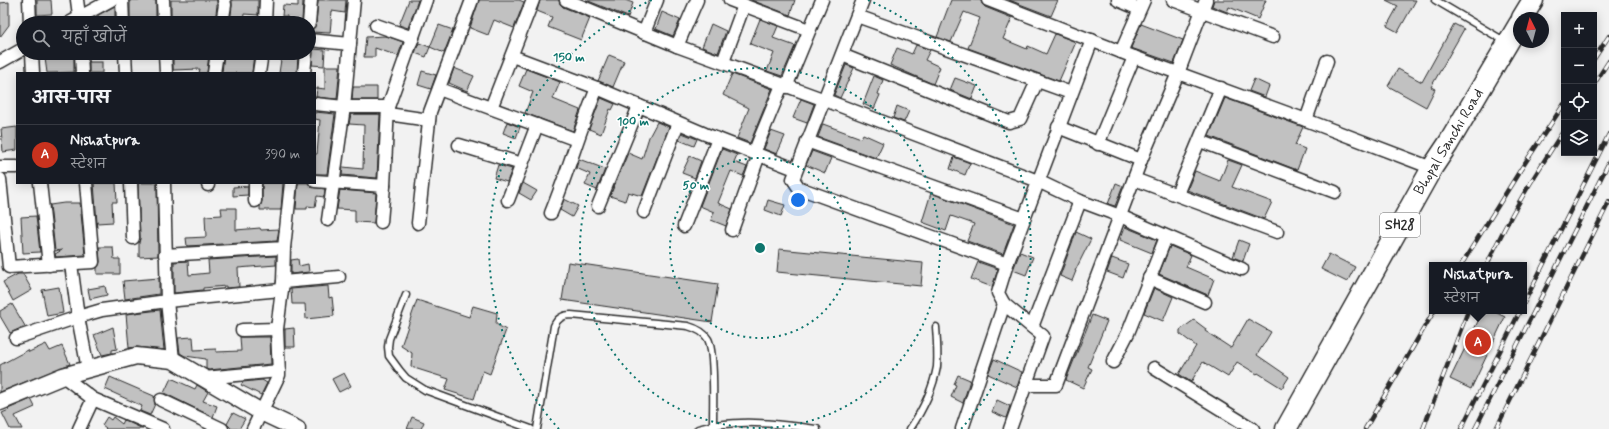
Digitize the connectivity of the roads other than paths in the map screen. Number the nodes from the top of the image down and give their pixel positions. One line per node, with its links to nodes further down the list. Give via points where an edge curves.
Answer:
1 (29, 0): 29 (street)
2 (77, 0): 30 (street)
3 (110, 0): 31 (street)
4 (122, 0): 32 (street)
5 (162, 0): 33 (street)
6 (224, 0): 34 (street)
7 (266, 0): 35 (street)
8 (311, 0): 36 (street)
9 (354, 0): 47 (street)
10 (426, 0): 43 (street)
11 (472, 0): 74 (street)
12 (533, 0): 52 (street)
13 (566, 0): 24 (street)
14 (657, 0): 40 (street)
15 (697, 0): 48 (street)
16 (730, 0): 25 (street)
17 (822, 0): 39 (street)
18 (863, 0): 37 (street)
19 (988, 0): 44 (street)
20 (1118, 0): 26 (street)
21 (1173, 0): 27 (street)
22 (1435, 0): 46 (lane)
23 (1533, 0): 28 (main road)
24 (596, 5): 40 (street)
25 (744, 5): 39 (street); 63 (street)
26 (1142, 5): 49 (street)
27 (1204, 5): 42 (street); 71 (street)
28 (1526, 12)
29 (30, 16)
30 (79, 16)
31 (86, 16)
32 (123, 16)
33 (163, 16)
34 (223, 16)
35 (265, 16)
36 (310, 16)
37 (856, 16): 51 (street); 72 (street)
38 (376, 25): 43 (street)
39 (809, 30): 73 (street)
40 (644, 33): 48 (street)
41 (1513, 34): 46 (main road, Bhopal Sanchi Road / SH28)
42 (1273, 37)
43 (412, 38): 83 (street)
44 (1092, 40): 49 (street); 77 (street)
45 (316, 41): 47 (street)
46 (1508, 43): 100 (main road, Bhopal Sanchi Road / SH28)
47 (350, 44): 81 (street)
48 (677, 46): 63 (street)
49 (1121, 52): 53 (street)
50 (16, 53): 62 (street)
51 (842, 55): 72 (street, via 1009,122 1020,119); 78 (street)
52 (512, 56): 75 (street); 82 (street)
53 (1134, 57): 71 (street); 93 (street)
54 (32, 60): 64 (street)
55 (81, 60): 65 (street)
56 (125, 60): 66 (street)
57 (165, 60): 67 (street)
58 (216, 60): 68 (street)
59 (261, 60): 69 (street)
60 (305, 60): 70 (street)
61 (1327, 61): 85 (street)
62 (0, 62)
63 (723, 62): 73 (street)
64 (33, 72)
65 (82, 72)
66 (126, 72)
67 (166, 72)
68 (214, 72)
69 (259, 72)
70 (304, 72)
71 (1178, 73): 76 (street); 96 (street)
72 (1037, 81): 77 (street)
73 (784, 86): 78 (street); 95 (street)
74 (439, 88): 82 (street); 84 (street)
75 (597, 88): 80 (street); 89 (street)
76 (1221, 88): 85 (street); 92 (street)
77 (1071, 93): 88 (street)
78 (825, 100): 91 (street); 105 (street)
79 (316, 104): 81 (street)
80 (639, 106): 86 (street); 119 (street)
81 (344, 107): 83 (street); 106 (street)
82 (491, 108): 87 (street)
83 (388, 110): 84 (street); 113 (street)
84 (428, 120): 126 (street)
85 (1306, 120): 100 (street)
86 (678, 123): 90 (street); 120 (street)
87 (537, 125): 89 (street); 97 (street)
88 (1058, 128): 93 (street); 105 (street)
89 (577, 140): 121 (street)
90 (718, 140): 95 (street); 127 (street)
91 (807, 141): 101 (street); 123 (street)
92 (1200, 141): 114 (street); 115 (street)
93 (1098, 144): 96 (street)
94 (459, 145): 97 (street)
95 (757, 154): 101 (street); 128 (street)
96 (1141, 160): 103 (street)
97 (522, 164): 116 (street)
98 (0, 167): 99 (street)
99 (16, 167)
100 (1432, 168): 177 (main road, Bhopal Sanchi Road / SH28)
101 (795, 169): 135 (street, via 793,179 800,188)
102 (0, 179): 136 (street, via 9,267)
103 (1134, 179): 115 (street); 122 (street)
104 (316, 181): 106 (street)
105 (1038, 181): 118 (street); 123 (street)
106 (334, 183): 113 (street); 124 (street)
107 (40, 184): 136 (street)
108 (86, 184): 134 (street, via 93,262)
109 (131, 184): 131 (street)
110 (164, 184): 133 (street)
111 (255, 184): 117 (street)
112 (291, 184): 132 (street)
113 (384, 186): 125 (street)
114 (1335, 192)
115 (1177, 194): 129 (street)
116 (508, 200)
117 (255, 201)
118 (1080, 201): 122 (street); 147 (street)
119 (598, 206)
120 (644, 212)
121 (551, 213)
122 (1120, 216): 130 (street); 158 (street, via 1056,385)
123 (1024, 218): 135 (street)
124 (328, 220)
125 (381, 222)
126 (418, 223)
127 (684, 226)
128 (732, 230)
129 (1277, 232)
130 (1166, 237): 137 (street); 139 (street)
131 (133, 238)
132 (284, 248): 133 (street); 140 (street)
133 (165, 255): 142 (street)
134 (71, 264): 136 (street); 145 (street)
135 (1007, 264): 144 (street, via 998,293)
136 (49, 265)
137 (1242, 269)
138 (339, 277): 140 (street)
139 (1149, 278): 143 (street); 152 (street, via 1128,333)
140 (282, 286): 142 (street); 148 (street)
141 (406, 296): 169 (lane, via 388,347 389,356 400,371 425,390)
142 (167, 301): 145 (street, via 102,310); 151 (street)
143 (1205, 302)
144 (1004, 304): 147 (street); 174 (street)
145 (78, 317): 150 (street); 154 (street)
146 (936, 327): 173 (lane, via 937,356 934,379)
147 (1032, 327): 158 (street, via 1043,336)
148 (277, 329): 149 (street); 155 (street)
149 (242, 330)
150 (16, 338)
151 (173, 360): 154 (street, via 136,356); 157 (street)
152 (1113, 362)
153 (1154, 368): 176 (street)
154 (88, 369): 156 (street)
155 (279, 371): 157 (street); 162 (street)
156 (62, 376): 159 (street); 161 (street)
157 (204, 378): 162 (street)
158 (1026, 385): 175 (street)
159 (93, 399): 164 (street); 165 (street)
160 (161, 400): 166 (street)
161 (0, 402)
162 (261, 412): 167 (street); 168 (street)
163 (713, 425): 170 (lane, via 711,354 708,338 702,332 688,326 565,315 556,321 554,326); 171 (lane); 172 (lane, via 765,424)
164 (78, 429)
165 (163, 429)
166 (222, 429)
167 (253, 429)
168 (297, 429)
169 (531, 429)
170 (537, 429)
171 (698, 429)
172 (817, 429)
173 (910, 429)
174 (962, 429)
175 (1010, 429)
176 (1252, 429)
177 (1286, 429)

